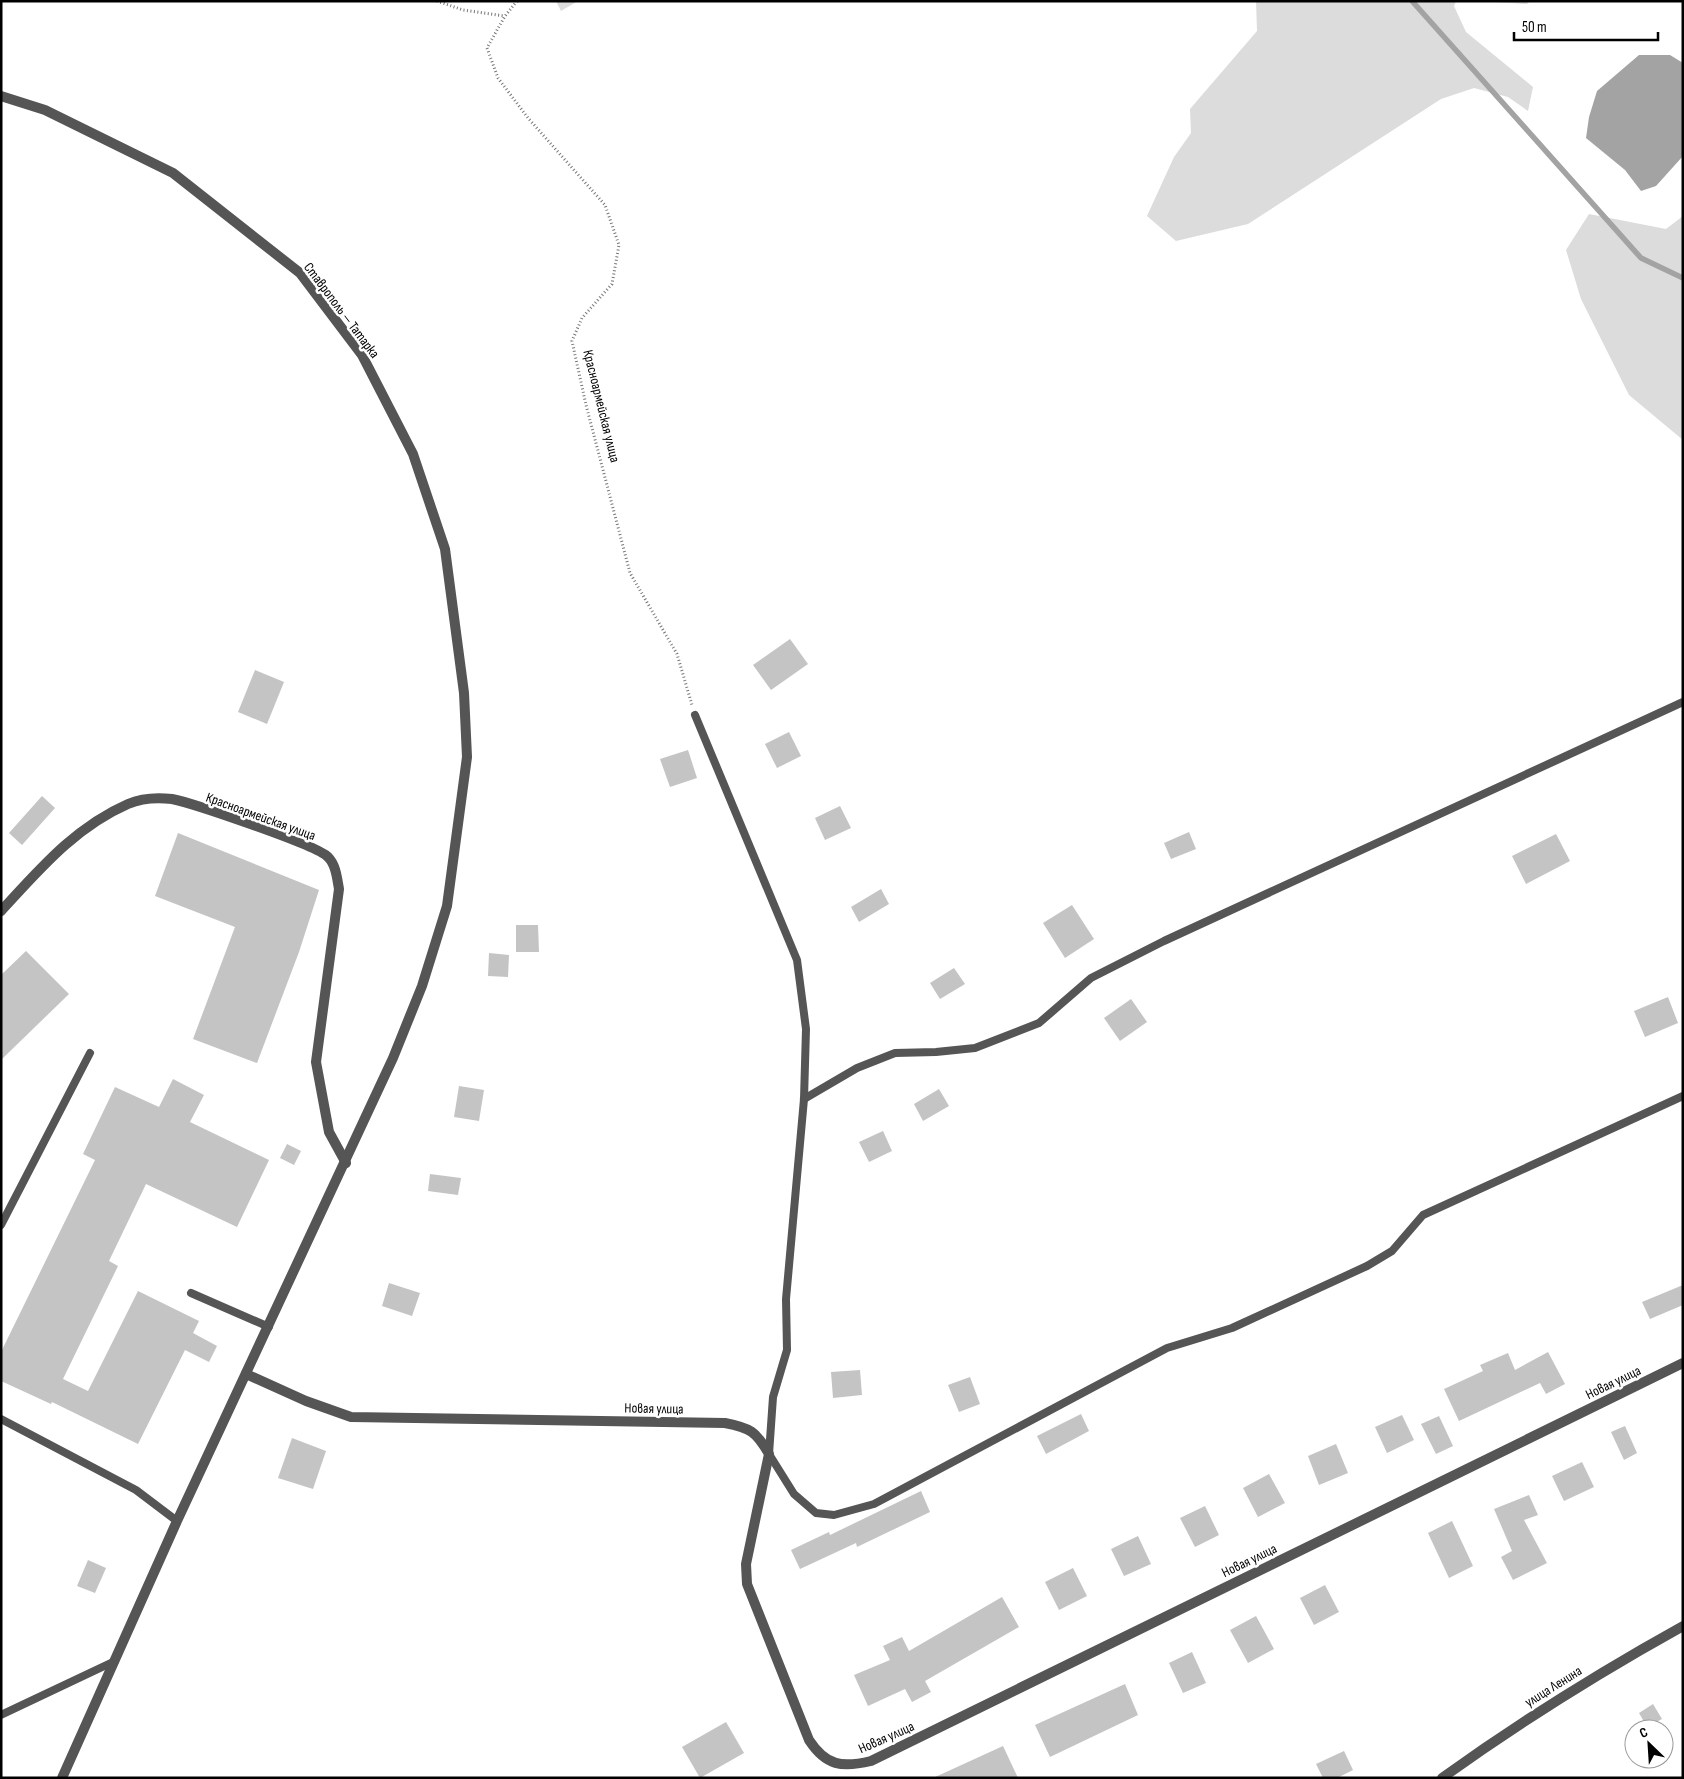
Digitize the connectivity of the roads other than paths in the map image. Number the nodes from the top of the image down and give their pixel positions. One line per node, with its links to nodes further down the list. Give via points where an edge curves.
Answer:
1 (1, 96): 8 (street, Ставрополь — Татарка, via 45,110 173,173 300,273 362,355 413,454 445,549 464,692 468,757 447,906 422,986)
2 (1683, 702): 7 (lane, via 1164,941 1090,978 1039,1023 975,1048 895,1052 857,1068)
3 (695, 715): 7 (lane, via 797,960 806,1029)
4 (1, 911): 8 (street, Красноармейская улица, via 60,846 94,822 127,804 146,798 173,800 304,843 328,856 336,872 339,889 316,1062 329,1132)
5 (90, 1053): 9 (lane)
6 (1683, 1096): 15 (lane, via 1423,1215 1392,1251 1367,1266 1232,1328 1167,1348 874,1504 834,1515 816,1512 794,1494)
7 (804, 1099): 15 (lane, via 787,1289 787,1350 773,1397)
8 (346, 1163): 11 (street, Ставрополь — Татарка)
9 (1, 1225)
10 (191, 1293): 11 (lane)
11 (269, 1326): 13 (street, Ставрополь — Татарка)
12 (1683, 1363): 15 (street, Новая улица, via 871,1761 849,1767 819,1756 809,1740 747,1584 746,1564)
13 (246, 1374): 15 (street, Новая улица, via 351,1417 725,1423 748,1427 761,1439); 16 (street, Ставрополь — Татарка)
14 (1, 1419): 16 (lane, via 136,1490)
15 (768, 1454)
16 (177, 1521): 18 (street, Ставрополь — Татарка)
17 (1683, 1626): 21 (street, улица Ленина, via 1514,1726)
18 (115, 1661): 19 (lane); 20 (street, Ставрополь — Татарка)
19 (1, 1715)
20 (62, 1778)
21 (1442, 1778)

